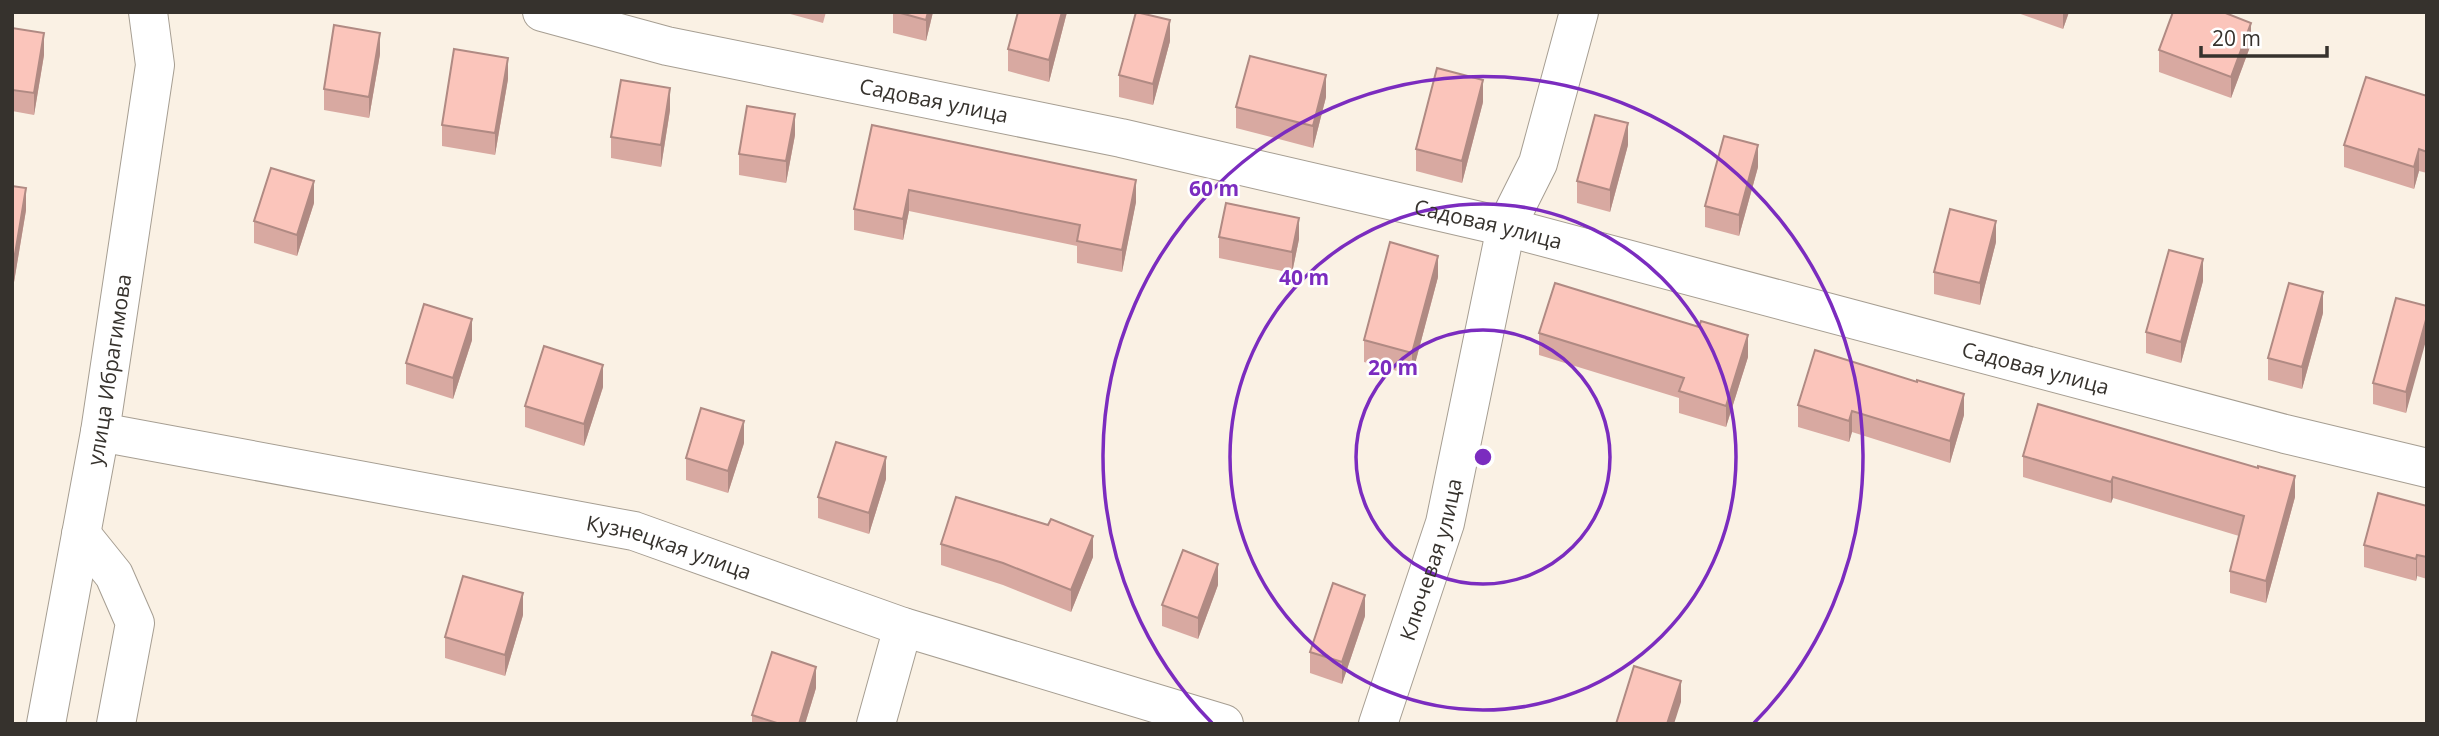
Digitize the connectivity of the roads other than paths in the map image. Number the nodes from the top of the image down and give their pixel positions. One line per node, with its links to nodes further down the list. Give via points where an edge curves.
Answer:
1 (148, 12): 5 (street, улица Ибрагимова, via 155,65)
2 (542, 12): 4 (street, Садовая улица, via 667,46 1121,138)
3 (1579, 12): 4 (street, Ключевая улица, via 1538,163)
4 (1506, 227): 6 (street, Садовая улица); 13 (street, Ключевая улица, via 1445,523)
5 (100, 432): 7 (street, улица Ибрагимова); 8 (street, Кузнецкая улица, via 634,531)
6 (2427, 468)
7 (81, 534): 9 (street, улица Ибрагимова); 10 (street, via 114,575 135,623)
8 (903, 627): 11 (street); 12 (street, Кузнецкая улица)
9 (46, 724)
10 (116, 724)
11 (876, 724)
12 (1224, 724)
13 (1378, 724)

